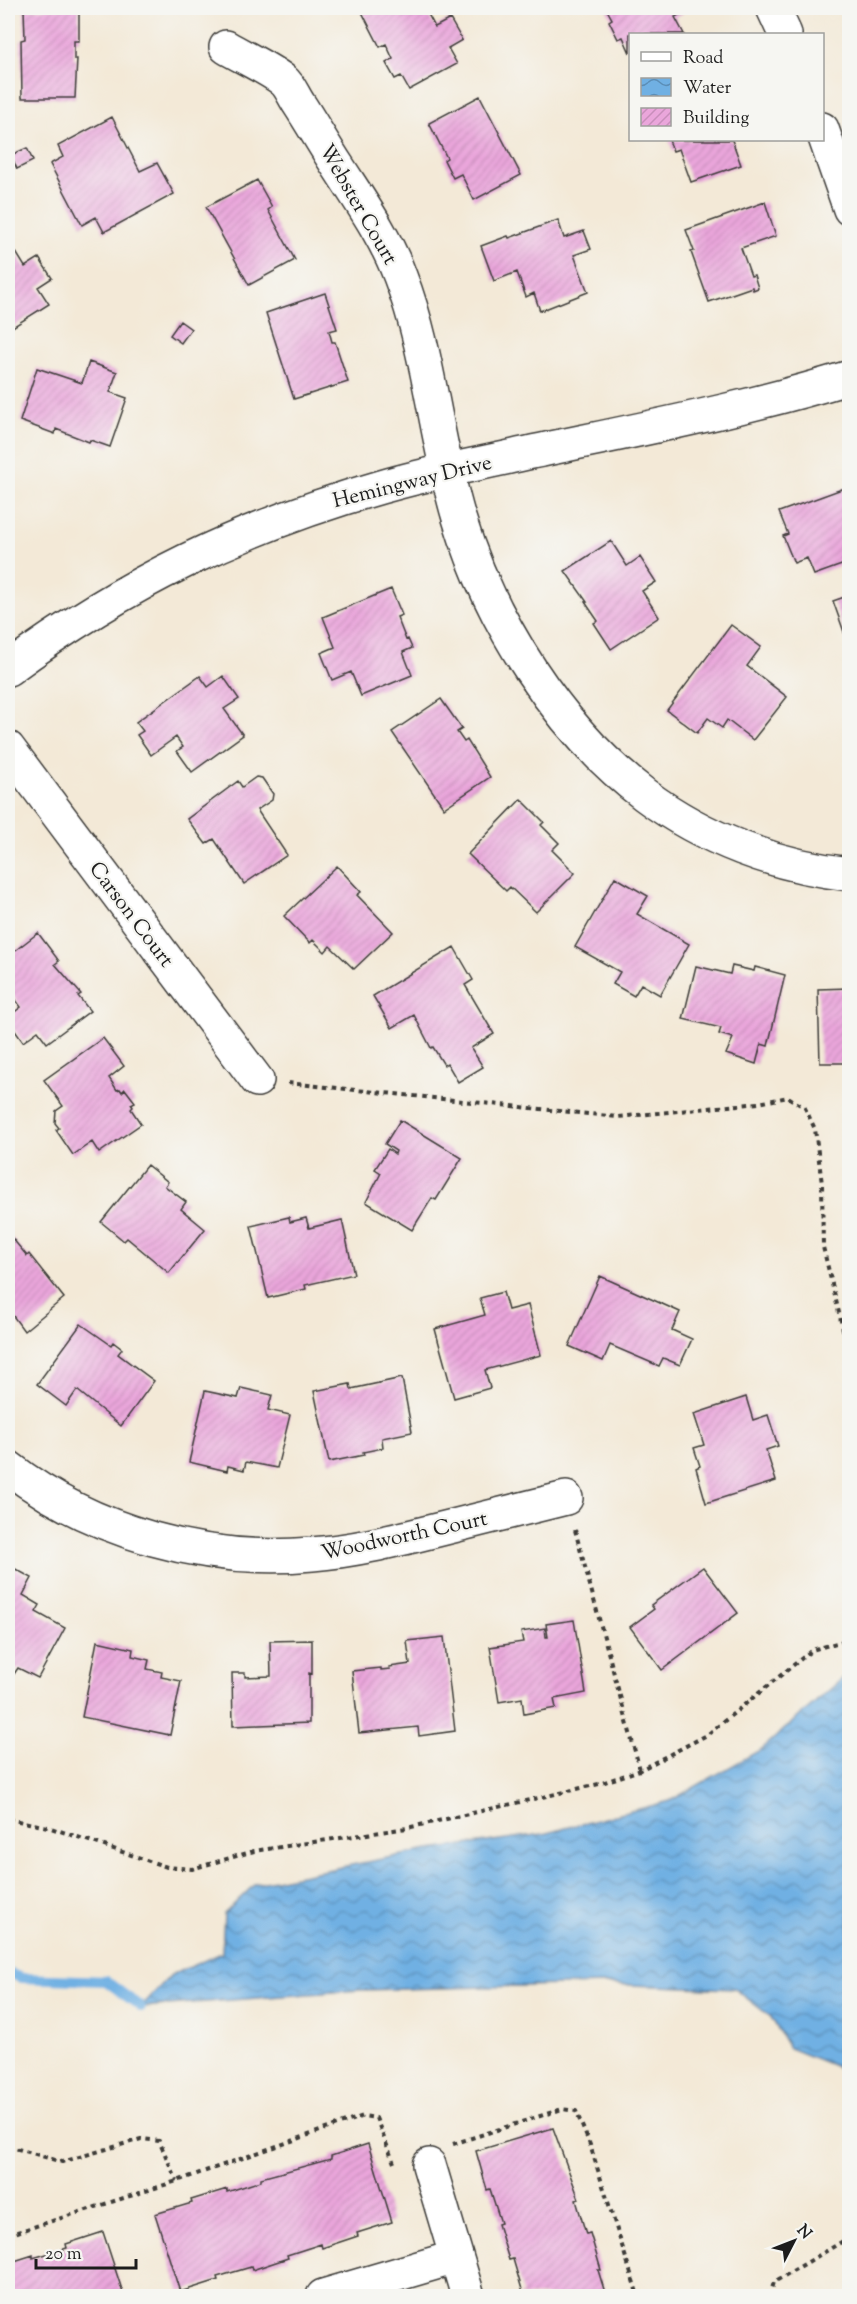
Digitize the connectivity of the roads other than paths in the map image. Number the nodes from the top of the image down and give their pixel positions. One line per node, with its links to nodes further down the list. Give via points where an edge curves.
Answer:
1 (773, 8): 2 (street)
2 (785, 33)
3 (226, 47): 7 (street, Webster Court, via 284,81 382,236 413,315)
4 (824, 135): 5 (street)
5 (849, 208)
6 (849, 377): 7 (street, Hemingway Drive, via 743,407)
7 (447, 470): 8 (street, Hemingway Drive, via 322,504 200,552 85,615); 10 (street, Webster Court, via 459,518 501,619 549,695 612,767 654,801 719,839 803,867)
8 (8, 669)
9 (8, 748): 11 (street, Carson Court)
10 (849, 874)
11 (257, 1080)
12 (8, 1467): 13 (street, Woodworth Court, via 70,1507 131,1532 188,1547 248,1555 312,1554 374,1545)
13 (566, 1498)
14 (439, 2155): 15 (street)
15 (456, 2256): 16 (street); 17 (street)
16 (323, 2296)
17 (468, 2296)

